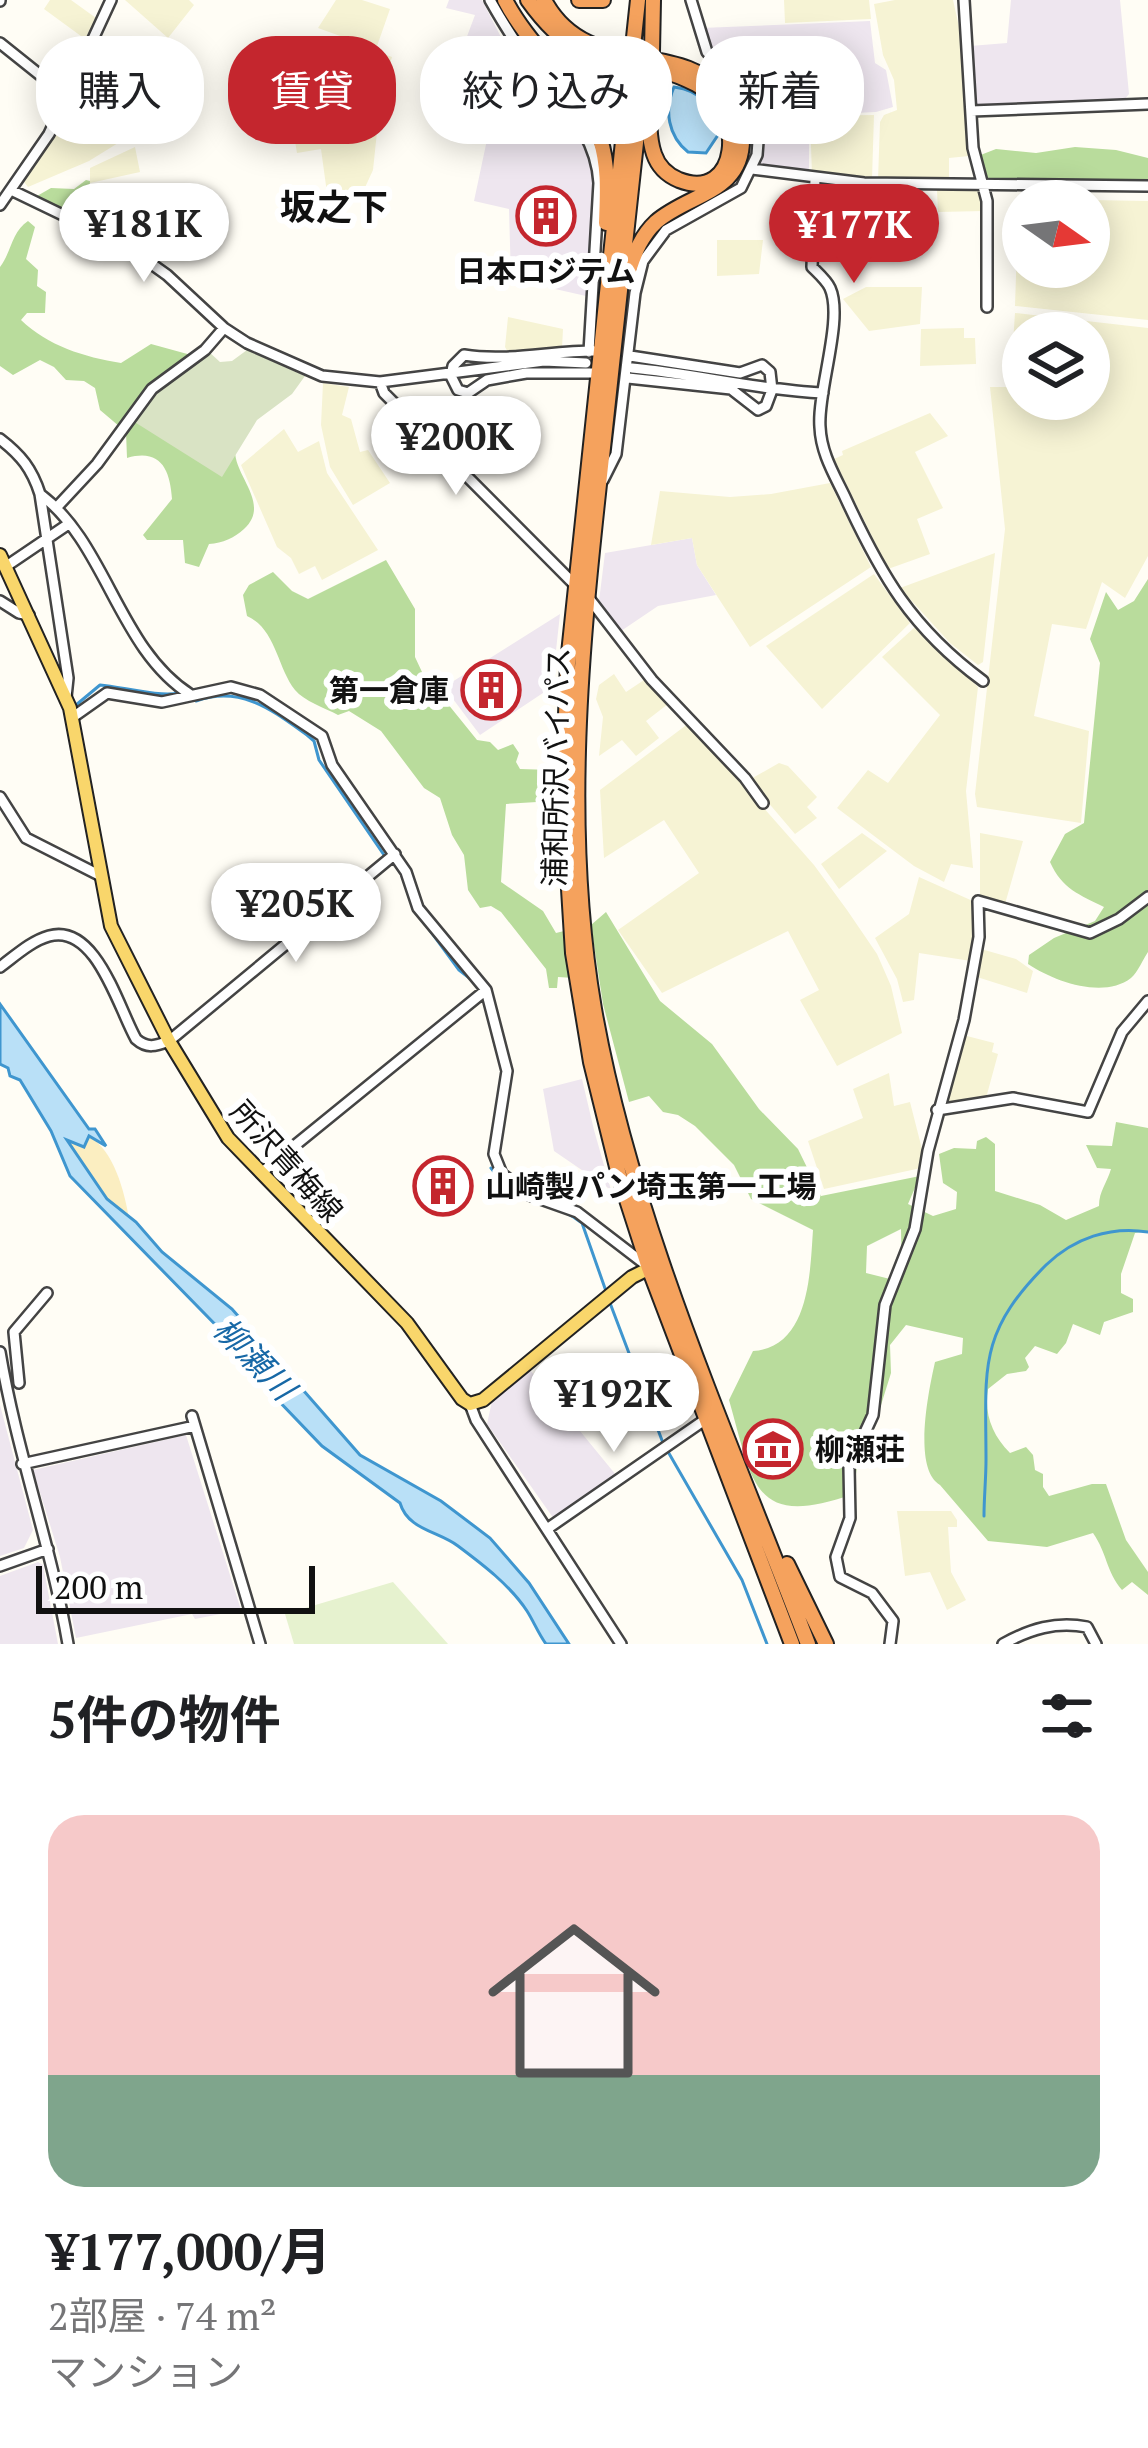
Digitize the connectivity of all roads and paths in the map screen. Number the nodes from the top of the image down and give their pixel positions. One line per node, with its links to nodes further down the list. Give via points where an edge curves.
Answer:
1 (111, 0): 12 (street)
2 (490, 0): 13 (street)
3 (505, 0): 35 (highway, via 589,116 604,151)
4 (528, 0): 14 (highway)
5 (544, 0): 42 (highway, via 584,42 706,78 741,126 733,175 660,219 634,255)
6 (579, 0): 7 (highway)
7 (603, 0)
8 (638, 0): 15 (highway, 浦和所沢バイパス)
9 (652, 0): 16 (highway, 浦和所沢バイパス)
10 (691, 0): 27 (street, via 707,52 753,103 759,141)
11 (964, 0): 21 (street)
12 (94, 36)
13 (513, 36)
14 (559, 36)
15 (642, 36)
16 (646, 36)
17 (0, 44): 18 (street)
18 (36, 72)
19 (672, 76): 26 (highway, via 711,94 728,118 725,165 714,177 688,182 659,165)
20 (1148, 104): 21 (street)
21 (971, 111): 30 (street)
22 (42, 144): 31 (street)
23 (590, 144): 35 (street, via 599,183)
24 (630, 144): 35 (highway, 浦和所沢バイパス)
25 (634, 144): 42 (highway, 浦和所沢バイパス)
26 (653, 144)
27 (752, 169): 28 (street); 36 (street, via 741,188 676,223 649,248 638,275)
28 (815, 179): 30 (street); 41 (street, via 812,267 832,298)
29 (1148, 186): 30 (street)
30 (984, 187): 33 (street)
31 (13, 191): 32 (street); 34 (street, via 133,250)
32 (0, 205)
33 (987, 307)
34 (224, 328): 39 (street, via 322,376); 46 (street, via 152,388)
35 (594, 352): 37 (highway, 浦和所沢バイパス); 38 (street); 38 (street, via 464,356)
36 (630, 367): 40 (street); 40 (street, via 734,373 762,365); 40 (street, via 731,389 758,410); 44 (street, via 616,454)
37 (599, 373): 38 (street, via 526,373 468,393); 50 (highway, 浦和所沢バイパス)
38 (451, 376): 39 (street)
39 (380, 382): 50 (street)
40 (772, 390): 41 (street)
41 (823, 393): 53 (street, via 826,459 877,567 930,636)
42 (606, 416): 44 (highway, 浦和所沢バイパス)
43 (0, 440): 45 (street, via 20,454)
44 (598, 489): 50 (highway, 浦和所沢バイパス)
45 (40, 494): 46 (street); 48 (street)
46 (56, 508): 47 (street)
47 (67, 525): 48 (street); 54 (street, via 133,632 171,682)
48 (47, 540): 49 (street); 55 (street)
49 (2, 564): 52 (main road, 所沢青梅線)
50 (582, 591): 58 (street); 68 (highway, 浦和所沢バイパス, via 563,739 573,952 608,1136)
51 (0, 601): 52 (street)
52 (29, 615): 55 (main road, 所沢青梅線)
53 (983, 680)
54 (191, 694): 56 (street, via 162,702 106,693); 59 (street, via 231,687 260,695 322,736 332,765)
55 (66, 697): 56 (main road, 所沢青梅線)
56 (73, 717): 60 (main road, 所沢青梅線)
57 (0, 797): 60 (street, via 26,838)
58 (763, 803)
59 (395, 854): 63 (street, via 429,924); 65 (street)
60 (99, 875): 65 (main road, 所沢青梅線, via 116,939)
61 (1148, 897): 66 (street, via 1090,933 978,901 964,1020)
62 (0, 967): 65 (street, via 61,934 83,942 138,1041)
63 (486, 990): 67 (street); 68 (street, via 507,1071 497,1167 529,1195 577,1212)
64 (1148, 1001): 66 (street, via 1122,1032 1088,1112 1013,1098)
65 (169, 1041): 67 (main road, 所沢青梅線, via 216,1121)
66 (937, 1110): 85 (street, via 920,1214 885,1305 875,1406 849,1467 850,1518 836,1557 840,1577 872,1593 893,1621)
67 (261, 1173): 72 (main road, 所沢青梅線, via 407,1324)
68 (656, 1265): 72 (main road); 73 (highway, 浦和所沢バイパス); 75 (highway, 浦和所沢バイパス)
69 (46, 1293): 71 (street, via 14,1332)
70 (0, 1352): 74 (street)
71 (19, 1383)
72 (470, 1405): 76 (street)
73 (706, 1418): 76 (street); 82 (highway, 浦和所沢バイパス)
74 (22, 1464): 77 (street); 80 (street, via 193,1421)
75 (740, 1467): 83 (highway, 浦和所沢バイパス); 84 (highway)
76 (547, 1529): 81 (street)
77 (48, 1549): 78 (street); 79 (street)
78 (0, 1566)
79 (68, 1644)
80 (260, 1644)
81 (621, 1644)
82 (788, 1644)
83 (808, 1644)
84 (826, 1644)
85 (890, 1644)
86 (1003, 1644): 87 (street, via 1074,1625 1087,1627)
87 (1096, 1644)

